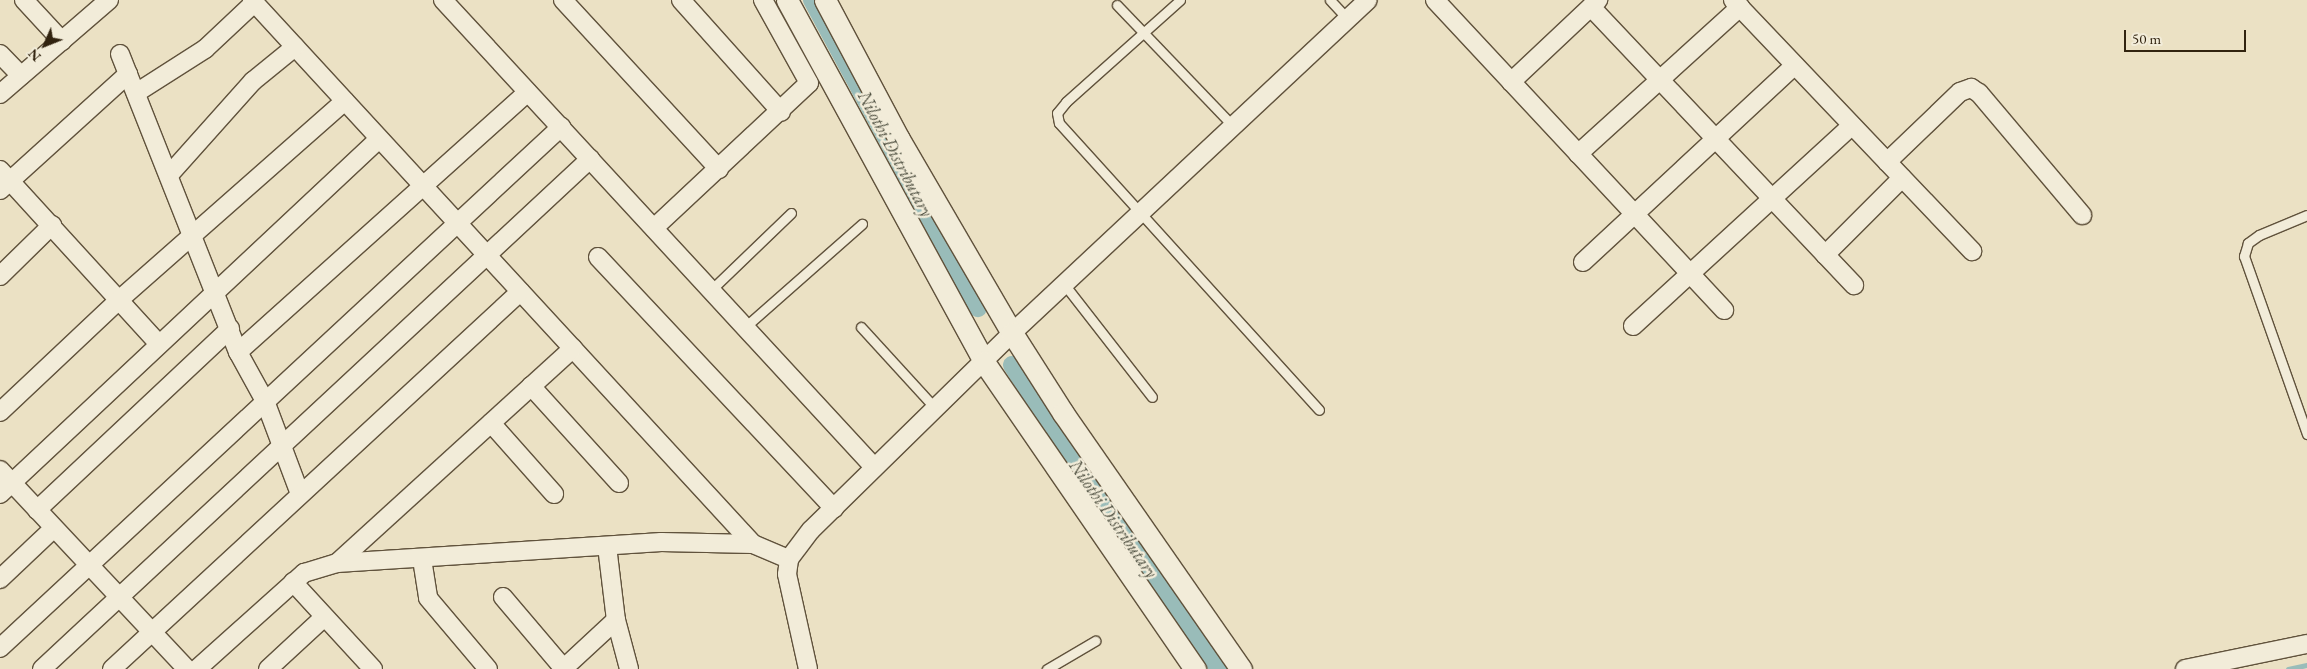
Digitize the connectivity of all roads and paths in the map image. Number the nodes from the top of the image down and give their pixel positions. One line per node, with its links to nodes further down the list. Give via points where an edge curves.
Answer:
1 (24, 0): 19 (street)
2 (109, 0): 19 (street)
3 (443, 0): 29 (street)
4 (563, 0): 42 (street)
5 (681, 0): 33 (street)
6 (763, 0): 26 (street)
7 (787, 0): 26 (street)
8 (825, 0): 76 (street, via 899,139)
9 (1180, 0): 18 (lane)
10 (1330, 0): 17 (lane)
11 (1368, 0): 17 (street)
12 (1435, 0): 28 (street)
13 (253, 2): 20 (street); 30 (street, via 205,49)
14 (1594, 4): 27 (street); 28 (street)
15 (1736, 4): 23 (street); 27 (street)
16 (1117, 5): 18 (lane)
17 (1348, 19): 35 (street)
18 (1144, 34): 35 (lane); 49 (lane, via 1057,113 1059,123)
19 (62, 41): 25 (street)
20 (295, 47): 32 (street); 43 (street, via 253,81)
21 (0, 54): 25 (street)
22 (120, 54): 24 (street)
23 (1795, 65): 34 (street); 38 (street)
24 (128, 74): 30 (street); 45 (street)
25 (21, 76): 31 (street)
26 (816, 77): 33 (street); 80 (street)
27 (1659, 80): 38 (street); 39 (street)
28 (1510, 82): 39 (street)
29 (528, 92): 36 (street); 46 (street)
30 (136, 93): 43 (street)
31 (0, 94)
32 (345, 101): 37 (street); 57 (street)
33 (781, 112): 42 (street)
34 (1852, 125): 41 (street); 47 (street)
35 (1233, 126): 49 (street)
36 (561, 127): 40 (street); 53 (street)
37 (379, 138): 46 (street); 68 (street)
38 (1714, 139): 47 (street); 51 (street)
39 (1578, 154): 51 (street)
40 (590, 159): 56 (street); 60 (street)
41 (1887, 162): 44 (street); 52 (street, via 1960,92 1971,88 1979,92)
42 (719, 169): 56 (street)
43 (169, 175): 57 (street)
44 (1902, 178): 58 (street); 59 (street)
45 (3, 180): 55 (street)
46 (423, 186): 53 (street); 79 (street)
47 (1771, 199): 59 (street); 63 (street)
48 (791, 213): 67 (lane)
49 (1140, 213): 65 (street); 85 (lane)
50 (2307, 214): 88 (lane, via 2259,235 2248,243 2244,256)
51 (1634, 215): 62 (street); 63 (street)
52 (2082, 215)
53 (457, 223): 60 (street); 83 (street)
54 (862, 224): 73 (lane)
55 (52, 225): 64 (street); 70 (street)
56 (654, 228): 67 (street)
57 (193, 236): 68 (street); 70 (street)
58 (1972, 251)
59 (1825, 255): 66 (street)
60 (488, 257): 69 (street); 89 (street)
61 (598, 257): 95 (street)
62 (1583, 262)
63 (1690, 274): 71 (street); 72 (street)
64 (0, 276)
65 (1064, 284): 76 (street); 82 (lane)
66 (1854, 285)
67 (711, 290): 73 (street)
68 (216, 291): 75 (street); 77 (street)
69 (520, 292): 78 (street); 93 (street)
70 (119, 300): 77 (street); 86 (street)
71 (1724, 310)
72 (1633, 326)
73 (745, 327): 90 (street)
74 (861, 327): 84 (lane)
75 (230, 329): 79 (street); 96 (street)
76 (1012, 333): 80 (street); 126 (street, via 1063,413)
77 (160, 344): 91 (street)
78 (573, 348): 81 (street); 98 (street)
79 (238, 352): 83 (street)
80 (984, 362): 84 (street); 125 (street)
81 (531, 386): 87 (street); 92 (street)
82 (1152, 397)
83 (265, 402): 89 (street); 103 (street)
84 (935, 408): 90 (street)
85 (1318, 410)
86 (0, 412)
87 (491, 423): 94 (street); 102 (street)
88 (2307, 434)
89 (282, 446): 93 (street); 106 (street)
90 (874, 466): 95 (street)
91 (4, 482): 96 (street)
92 (619, 483)
93 (300, 494): 110 (street)
94 (554, 494)
95 (834, 508): 101 (street, via 811,530)
96 (38, 510): 97 (street)
97 (54, 528): 103 (street); 104 (street)
98 (753, 544): 99 (street, via 661,542); 101 (street)
99 (607, 546): 100 (street); 109 (street)
100 (422, 559): 102 (street); 120 (street, via 428,598)
101 (789, 559): 123 (street, via 789,589)
102 (337, 563): 105 (street, via 304,573)
103 (89, 565): 106 (street); 113 (street)
104 (0, 579)
105 (293, 582): 108 (street); 118 (street)
106 (119, 597): 110 (street); 115 (street)
107 (503, 597): 121 (street)
108 (323, 618): 114 (street); 119 (street)
109 (616, 620): 121 (street); 122 (street)
110 (151, 631): 116 (street); 117 (street)
111 (1095, 641): 124 (lane)
112 (2307, 644): 127 (street)
113 (0, 648)
114 (366, 667)
115 (42, 669)
116 (112, 669)
117 (187, 669)
118 (197, 669)
119 (268, 669)
120 (488, 669)
121 (564, 669)
122 (629, 669)
123 (808, 669)
124 (1047, 669)
125 (1195, 669)
126 (1241, 669)
127 (2185, 669)

